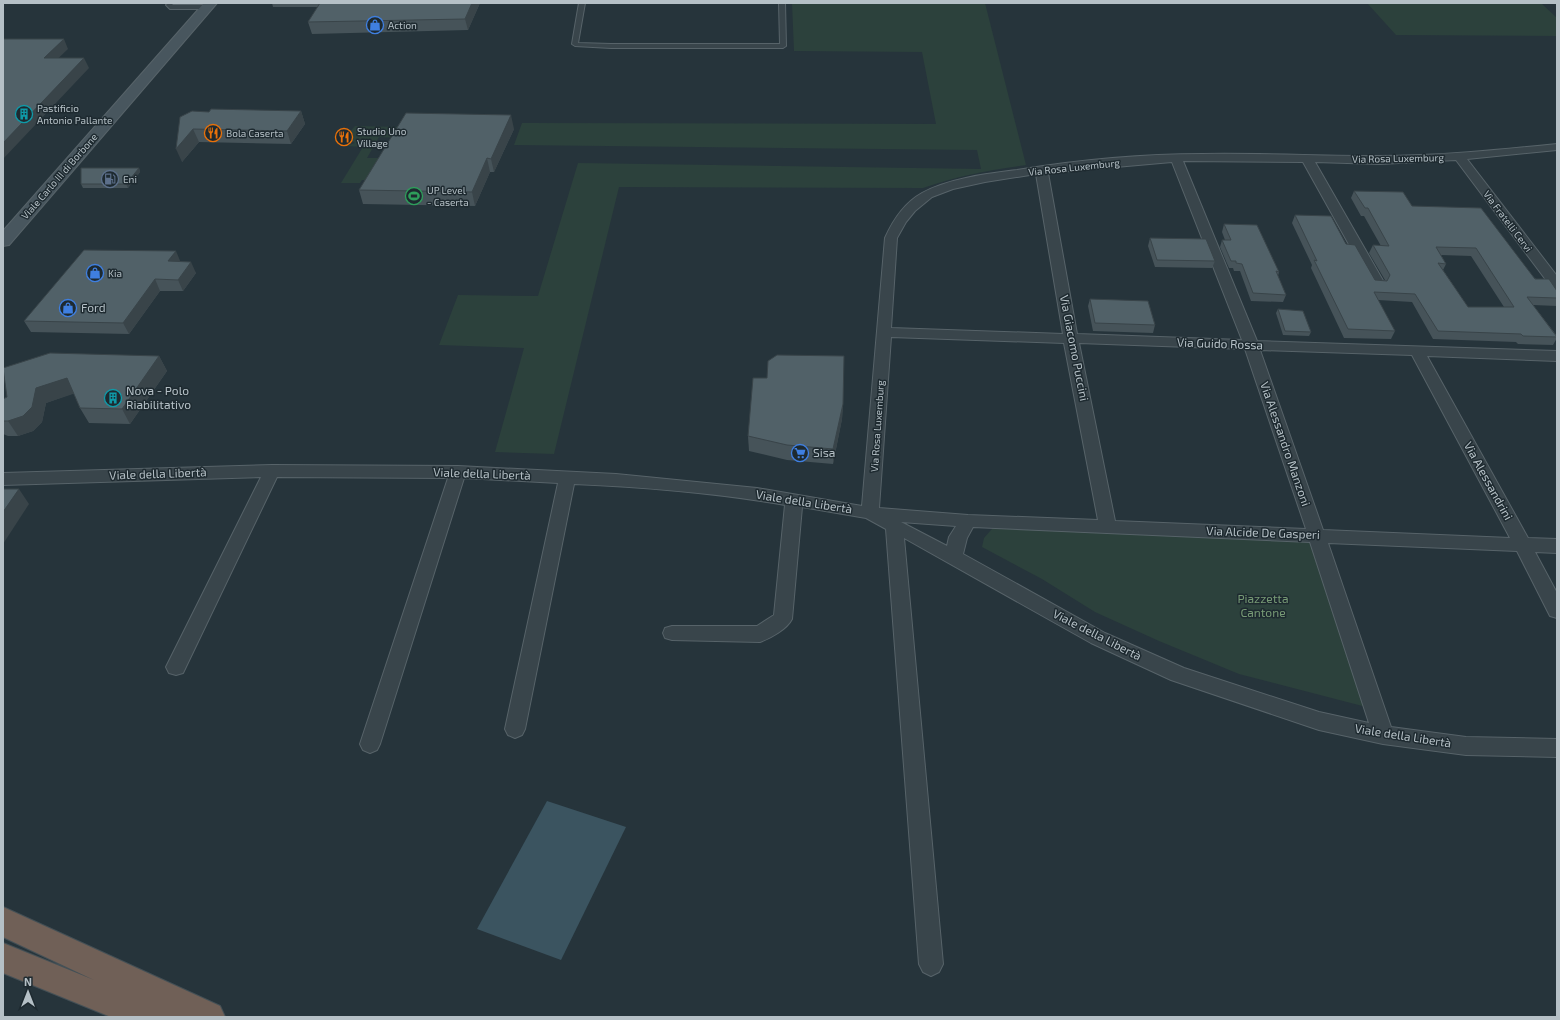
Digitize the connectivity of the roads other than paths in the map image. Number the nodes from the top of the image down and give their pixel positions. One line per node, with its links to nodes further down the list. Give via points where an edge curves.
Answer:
1 (171, 3): 4 (lane, via 170,7)
2 (582, 3): 3 (lane, via 575,44 783,46)
3 (782, 3)
4 (209, 5): 10 (main road, Viale Carlo III di Borbone)
5 (1557, 147): 6 (street, Via Rosa Luxemburg)
6 (1459, 156): 8 (street, Via Rosa Luxemburg, via 1381,160); 12 (street, Via Fratelli Cervi)
7 (1176, 158): 8 (street, Via Rosa Luxemburg); 9 (street, Via Rosa Luxemburg); 15 (street, Via Alessandro Manzoni)
8 (1307, 158): 11 (street)
9 (1041, 169): 13 (street, Via Rosa Luxemburg, via 947,187 920,199 900,218 891,238); 14 (street, Via Giacomo Puccini)
10 (3, 241)
11 (1378, 284)
12 (1557, 285)
13 (884, 332): 14 (street, Via Guido Rossa); 23 (street, Via Rosa Luxemburg)
14 (1071, 339): 15 (street, Via Guido Rossa); 26 (street, Via Giacomo Puccini)
15 (1250, 345): 16 (street, Via Guido Rossa); 27 (street, Via Alessandro Manzoni)
16 (1417, 351): 17 (street, Via Guido Rossa); 28 (street, Via Alessandrini)
17 (1557, 356)
18 (272, 471): 19 (street, Viale della Libertà); 21 (street, Viale della Libertà); 33 (street)
19 (458, 472): 20 (street, Viale della Libertà); 36 (street)
20 (567, 477): 22 (street, Viale della Libertà, via 757,494); 34 (street)
21 (3, 479)
22 (794, 500): 23 (street, Viale della Libertà); 32 (street, via 783,618 760,634)
23 (870, 513): 24 (street, Via Alcide De Gasperi); 25 (street, Viale della Libertà)
24 (968, 521): 26 (street, Via Alcide De Gasperi); 30 (street, via 958,537)
25 (894, 526): 30 (street, Viale della Libertà); 40 (street)
26 (1108, 527): 27 (street, Via Alcide De Gasperi)
27 (1317, 536): 28 (street, Via Alcide De Gasperi); 35 (street, Via Alessandro Manzoni)
28 (1522, 545): 29 (street, Via Alcide De Gasperi); 31 (street, Via Alessandrini)
29 (1557, 546)
30 (954, 557): 35 (street, Viale della Libertà, via 1098,638 1178,674 1319,721)
31 (1557, 611)
32 (672, 633)
33 (176, 667)
34 (515, 729)
35 (1383, 735): 37 (street, Viale della Libertà, via 1466,746)
36 (370, 744)
37 (1557, 748)
38 (3, 922): 42 (highway)
39 (3, 958): 41 (highway, via 93,995)
40 (931, 964)
41 (157, 1017)
42 (209, 1017)

